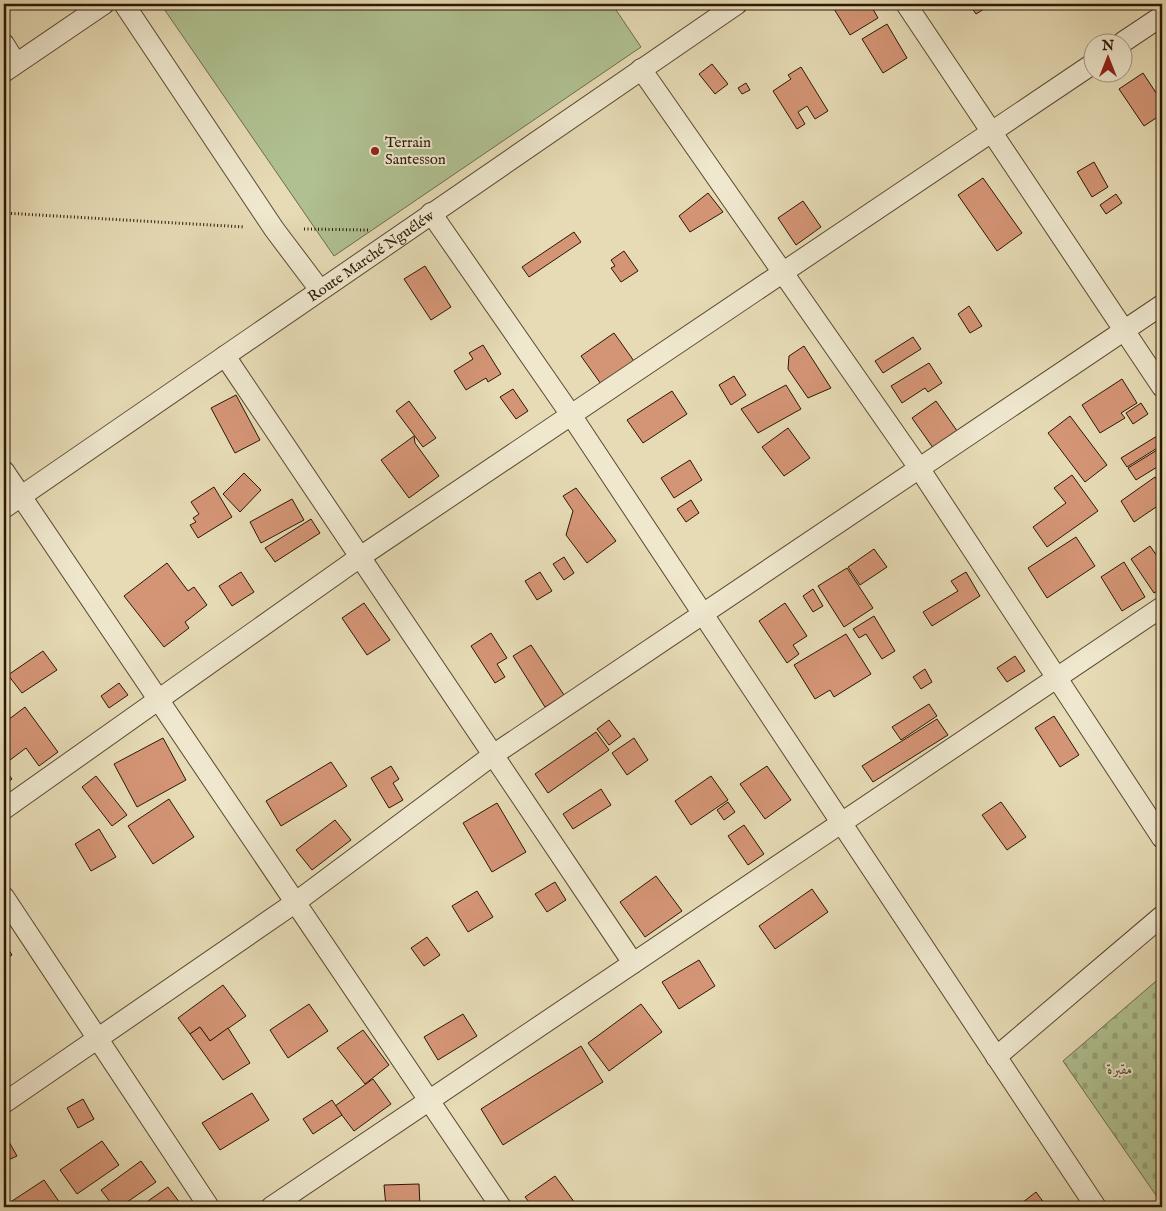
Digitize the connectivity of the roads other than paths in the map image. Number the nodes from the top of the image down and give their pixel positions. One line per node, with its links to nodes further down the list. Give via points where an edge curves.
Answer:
1 (104, 4): 8 (street)
2 (124, 4): 14 (street, via 274,229)
3 (738, 4): 9 (street, Route Marché Nguéléw)
4 (906, 4): 11 (street)
5 (1162, 16): 6 (street)
6 (1134, 35)
7 (4, 44): 8 (street)
8 (10, 67)
9 (641, 69): 12 (street, Route Marché Nguéléw); 13 (street)
10 (1084, 70): 11 (street)
11 (991, 132): 13 (street); 16 (street)
12 (431, 214): 14 (street, Route Marché Nguéléw); 19 (street)
13 (783, 272): 19 (street); 20 (street)
14 (320, 290): 17 (street, Route Marché Nguéléw)
15 (1162, 305): 16 (street)
16 (1124, 330): 18 (street); 20 (street)
17 (225, 356): 22 (street, Route Marché Nguéléw); 24 (street)
18 (1162, 388)
19 (571, 415): 24 (street); 26 (street)
20 (919, 468): 26 (street); 27 (street)
21 (4, 471): 22 (street)
22 (21, 496): 23 (street, Route Marché Nguéléw); 28 (street)
23 (4, 508)
24 (360, 557): 28 (street); 29 (street)
25 (1162, 607): 27 (street)
26 (703, 614): 29 (street); 31 (street)
27 (1058, 677): 31 (street); 32 (street)
28 (159, 701): 30 (street); 34 (street)
29 (493, 755): 34 (street); 36 (street)
30 (4, 809)
31 (841, 823): 36 (street); 38 (street)
32 (1162, 838)
33 (4, 897): 37 (street)
34 (296, 902): 37 (street); 39 (street)
35 (1162, 916): 38 (street)
36 (633, 963): 39 (street)
37 (97, 1038): 40 (street); 41 (street)
38 (996, 1057): 44 (street)
39 (429, 1101): 42 (street); 43 (street)
40 (4, 1102)
41 (210, 1207)
42 (271, 1207)
43 (501, 1207)
44 (1096, 1207)

